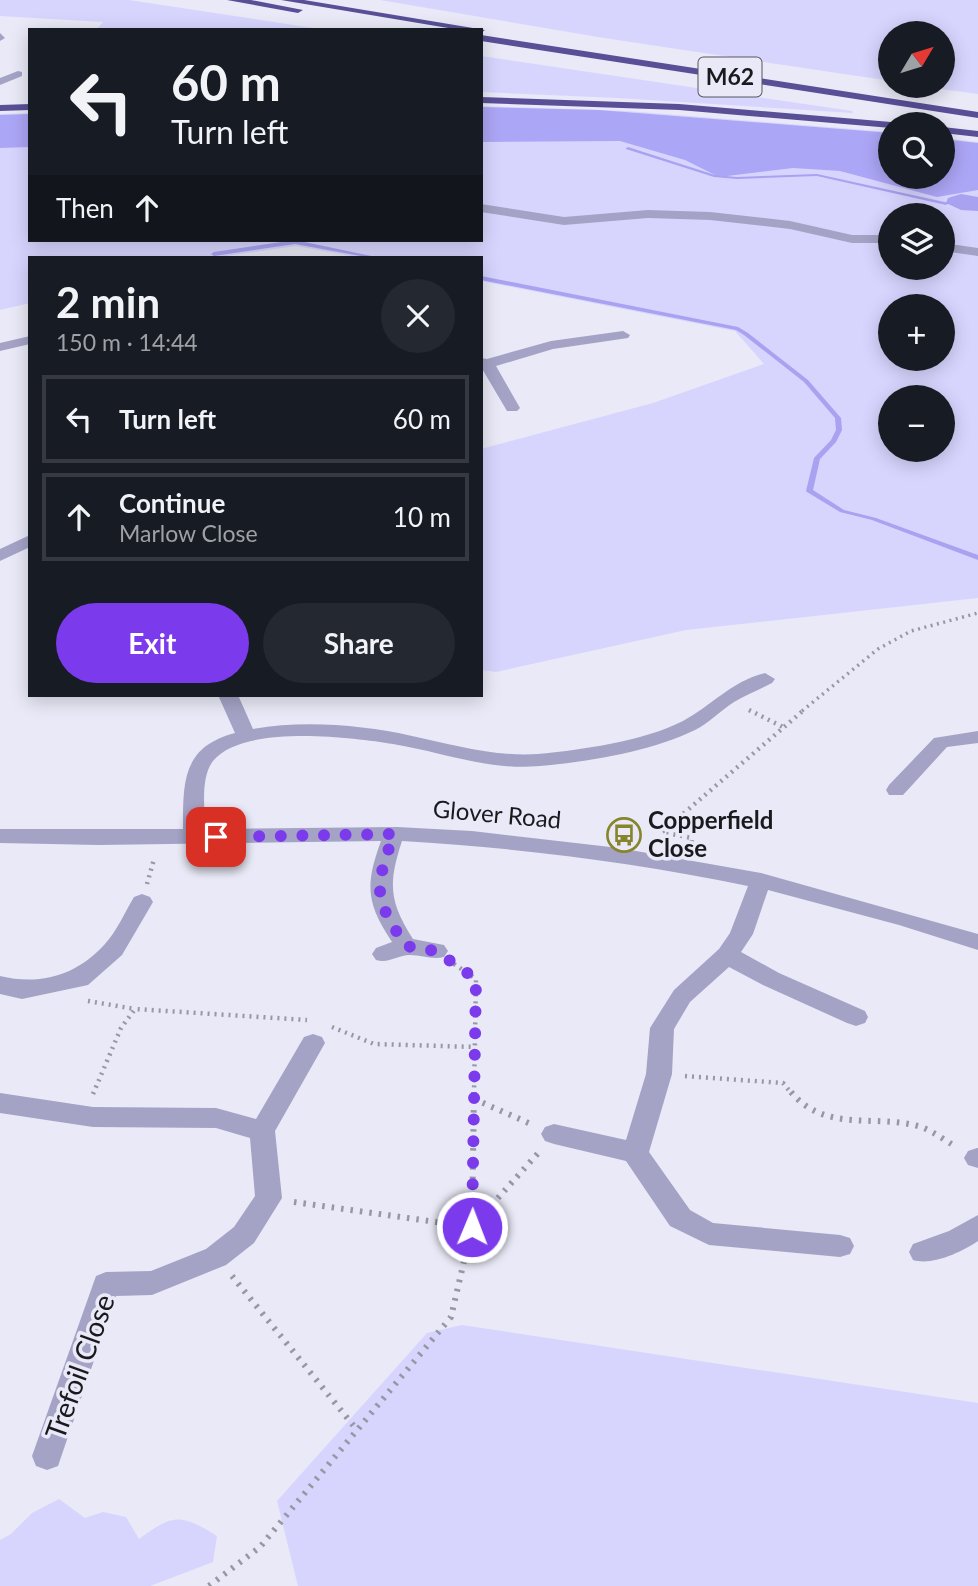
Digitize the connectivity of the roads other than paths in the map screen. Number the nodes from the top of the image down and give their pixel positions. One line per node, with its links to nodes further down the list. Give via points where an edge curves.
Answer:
1 (232, 0): 3 (highway)
2 (287, 0): 4 (highway, M62)
3 (412, 28)
4 (468, 28)
5 (483, 30): 12 (highway, M62)
6 (483, 38): 15 (highway, M62)
7 (18, 74): 8 (street)
8 (0, 82)
9 (0, 98): 10 (highway)
10 (28, 99)
11 (483, 100): 16 (highway, via 679,107)
12 (978, 105)
13 (28, 107): 14 (highway)
14 (0, 108)
15 (978, 115)
16 (878, 124)
17 (955, 131): 18 (highway)
18 (978, 134)
19 (483, 208): 20 (street, via 564,221 648,214 710,216 790,225 852,239)
20 (878, 239)
21 (955, 249): 22 (street)
22 (978, 252)
23 (622, 335): 26 (street, via 551,345)
24 (28, 340): 25 (street)
25 (0, 347)
26 (484, 363): 27 (street)
27 (512, 408)
28 (28, 541): 29 (street)
29 (0, 555)
30 (765, 680): 32 (street, via 727,698 704,718 667,734 536,760 488,759 360,734)
31 (229, 697): 32 (street)
32 (246, 735): 37 (street, via 204,758 197,773)
33 (978, 737): 34 (street, via 941,742)
34 (896, 790)
35 (394, 834): 37 (street, Glover Road); 38 (street, Glover Road, via 520,841 687,864); 41 (street, via 379,875 379,890 395,950)
36 (0, 836): 37 (street, Glover Road)
37 (194, 837)
38 (761, 880): 40 (street, Glover Road, via 901,916); 42 (street, via 741,934)
39 (142, 902): 43 (street, via 114,949 80,979 22,990)
40 (978, 942)
41 (436, 951)
42 (727, 955): 44 (street); 49 (street, via 682,996 662,1028 659,1074)
43 (0, 985)
44 (856, 1017)
45 (320, 1030): 47 (street)
46 (0, 1103): 47 (street, via 84,1116 216,1118)
47 (262, 1131): 53 (street, Trefoil Close, via 269,1198 244,1235 216,1257 152,1283 106,1284)
48 (554, 1134): 49 (street)
49 (635, 1153): 51 (street, via 680,1218 709,1234)
50 (978, 1226): 52 (street, via 959,1239)
51 (840, 1246)
52 (923, 1252)
53 (47, 1456)

